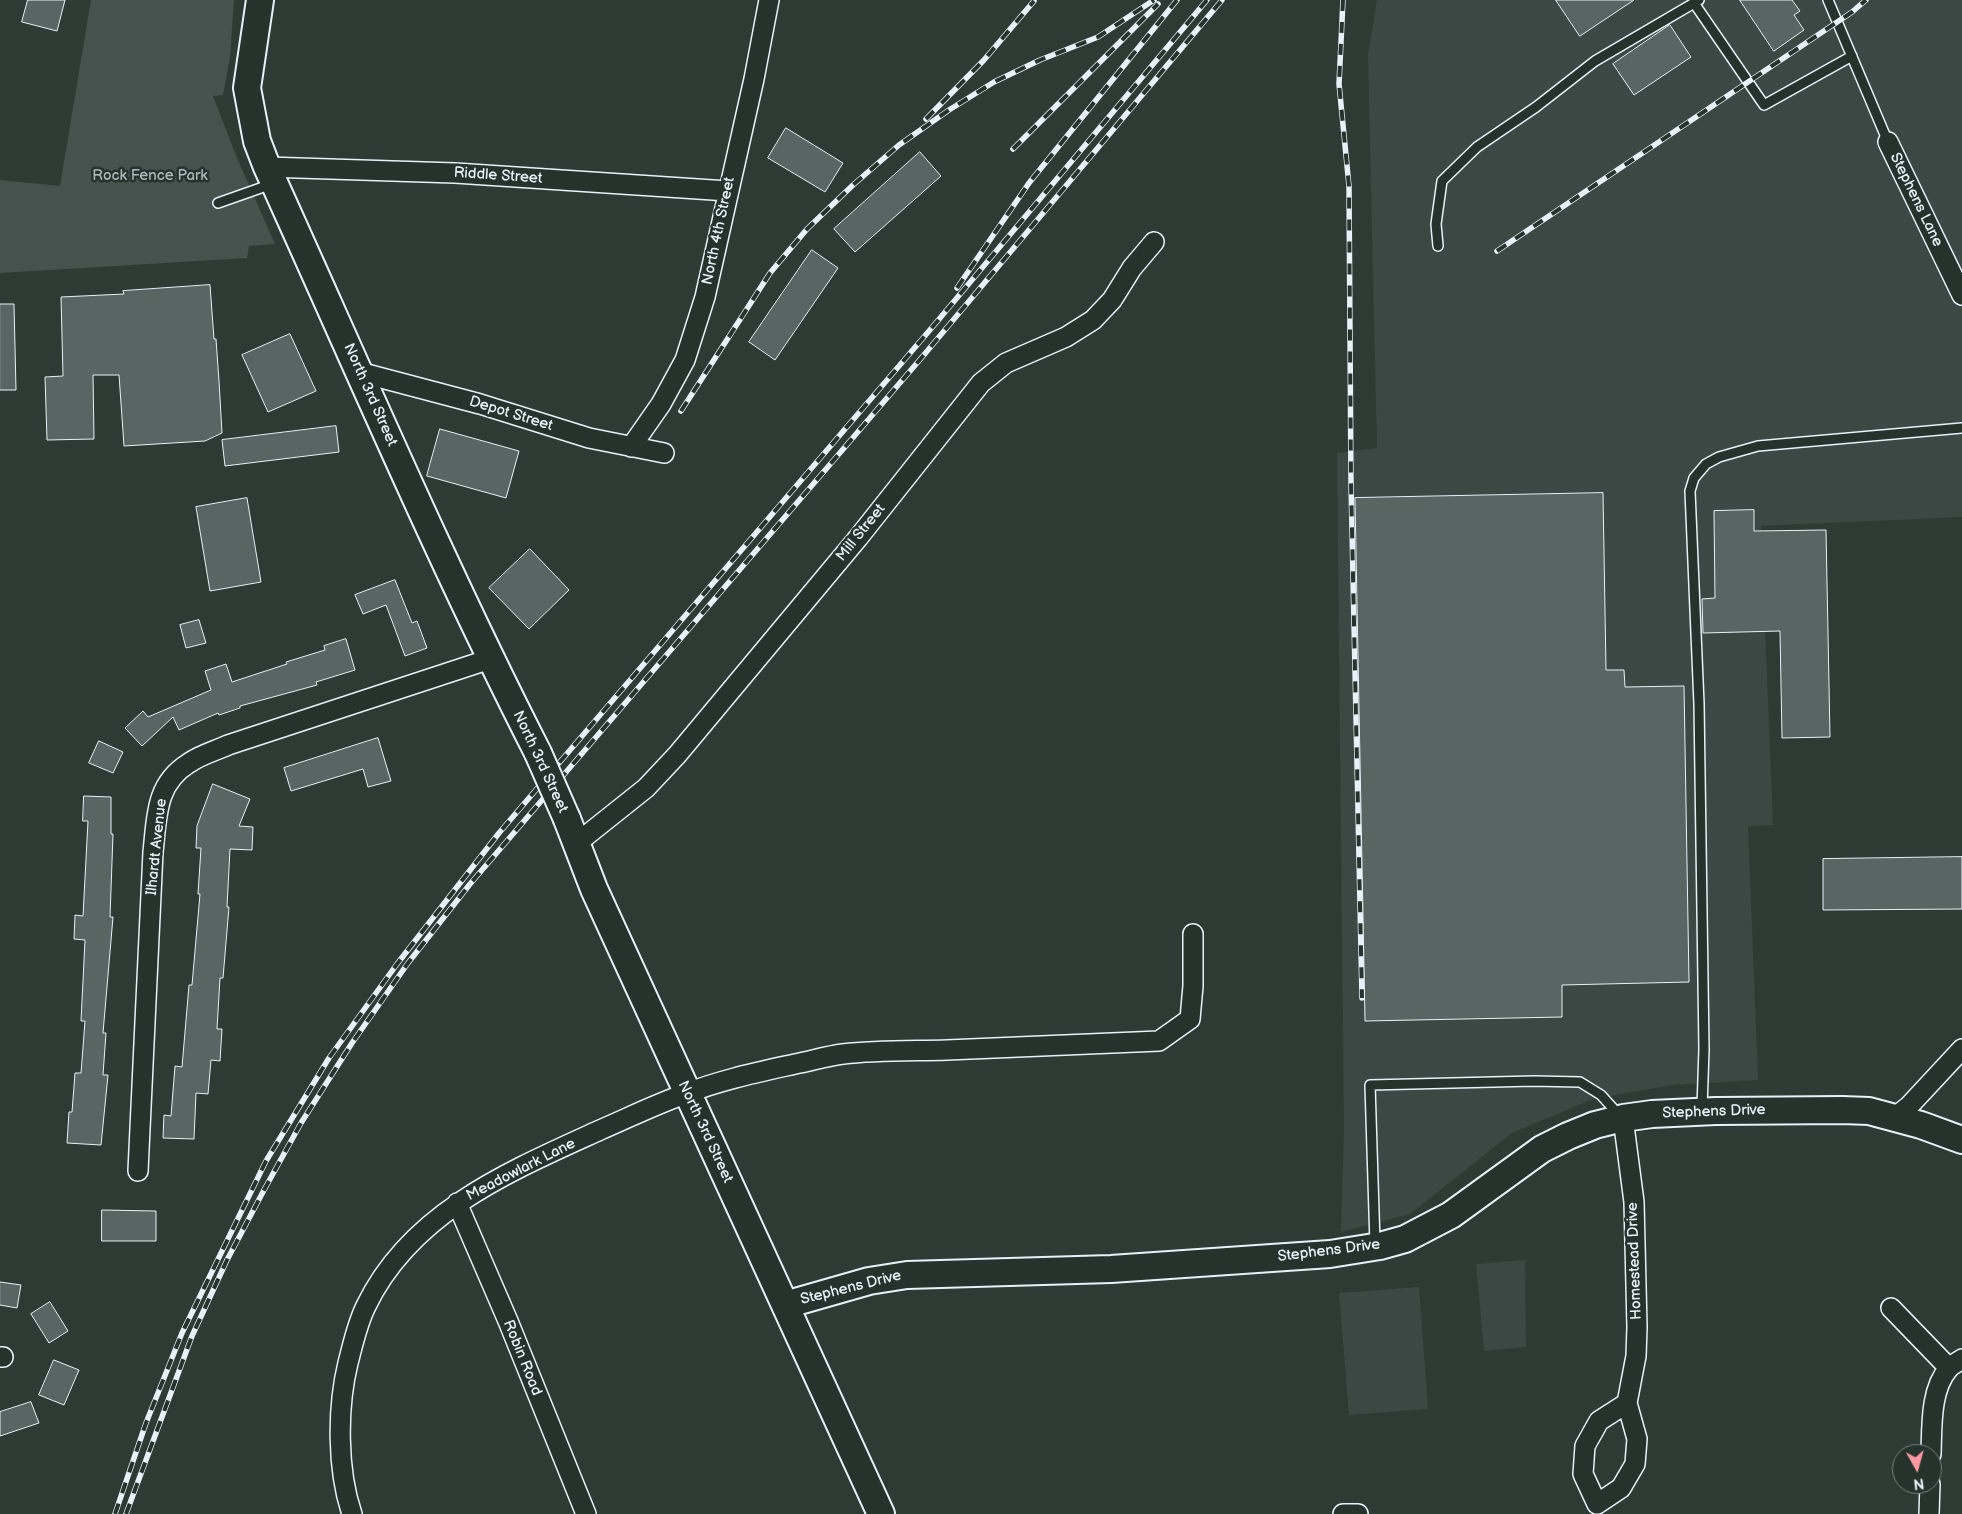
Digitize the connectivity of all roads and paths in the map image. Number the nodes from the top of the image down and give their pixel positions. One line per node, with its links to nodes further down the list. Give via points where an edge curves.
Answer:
1 (260, 0): 7 (main road, North 3rd Street, via 247,88 257,141)
2 (769, 0): 8 (street, North 4th Street)
3 (1828, 0): 5 (lane)
4 (1697, 2): 5 (lane, via 1764,104); 11 (lane, via 1595,61 1477,147 1442,181 1436,224)
5 (1852, 56): 6 (lane)
6 (1888, 142): 12 (street, Stephens Lane)
7 (271, 175): 8 (street, Riddle Street, via 455,173); 9 (lane); 13 (main road, North 3rd Street)
8 (728, 191): 15 (street, North 4th Street, via 705,297 685,360 661,404)
9 (218, 202)
10 (1154, 242): 18 (street, Mill Street, via 1132,268 1112,300 1093,320 1066,337 1006,363 981,383 858,538 677,755 646,788)
11 (1438, 246)
12 (1962, 295)
13 (359, 372): 15 (street, Depot Street); 17 (main road, North 3rd Street)
14 (1962, 428): 22 (lane, via 1758,446 1720,456 1706,464 1694,478 1690,491 1700,723)
15 (631, 447): 16 (street, Depot Street)
16 (664, 453)
17 (490, 659): 18 (main road, North 3rd Street, bridge, via 538,753); 26 (street, Ilhardt Avenue, via 228,745 189,762 170,778 159,803 153,852)
18 (578, 843): 21 (main road, North 3rd Street, via 594,889)
19 (1193, 934): 21 (street, Meadowlark Lane, via 1190,1019 1159,1041 842,1054 766,1070)
20 (1962, 1049): 24 (street)
21 (687, 1093): 27 (street, Meadowlark Lane, via 533,1160); 29 (main road, North 3rd Street)
22 (1702, 1112): 23 (main road, Stephens Drive); 24 (main road, Stephens Drive, via 1842,1110 1869,1111)
23 (1623, 1118): 28 (main road, Stephens Drive, via 1595,1125 1542,1149 1450,1215 1405,1239); 28 (lane, via 1601,1095 1580,1082 1370,1085); 32 (street, Homestead Drive, via 1634,1202 1637,1327 1636,1356)
24 (1894, 1118): 25 (main road, Stephens Drive)
25 (1962, 1140)
26 (138, 1171)
27 (457, 1203): 36 (street, Meadowlark Lane, via 414,1238 386,1270 357,1330 341,1402 341,1454); 37 (street, Robin Road)
28 (1375, 1247): 29 (main road, Stephens Drive, via 1330,1254 1111,1269 907,1274 869,1281)
29 (785, 1305): 38 (main road, North 3rd Street)
30 (1891, 1308): 31 (street)
31 (1956, 1364): 33 (street, via 1937,1391)
32 (1627, 1403): 35 (street, Homestead Drive, via 1637,1439 1635,1464 1621,1488); 35 (street, Homestead Drive, via 1599,1421 1585,1446 1583,1474)
33 (1931, 1444)
34 (1930, 1494): 41 (street)
35 (1595, 1509)
36 (352, 1514)
37 (586, 1514)
38 (881, 1514)
39 (1343, 1514): 40 (street)
40 (1358, 1514)
41 (1929, 1514)

